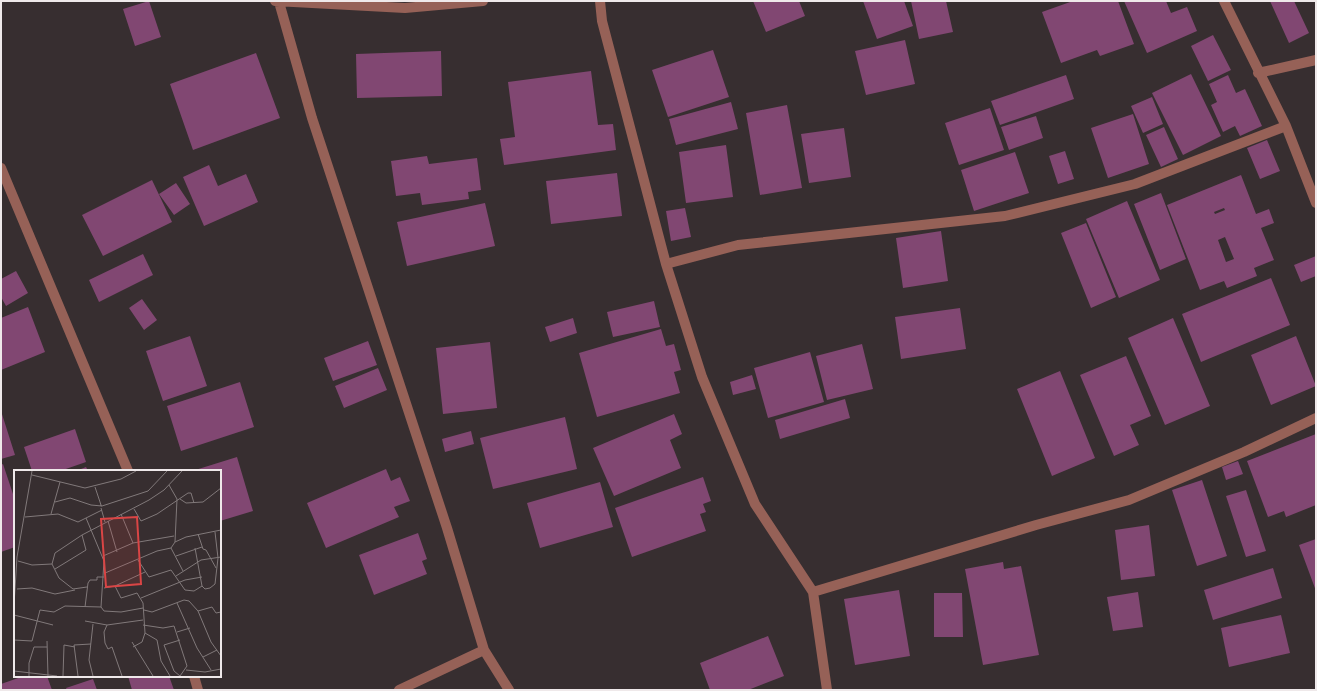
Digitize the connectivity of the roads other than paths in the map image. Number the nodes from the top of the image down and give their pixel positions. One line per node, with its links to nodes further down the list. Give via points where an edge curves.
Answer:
1 (277, 1): 2 (street, via 405,8); 14 (street, via 312,118 447,528)
2 (483, 1)
3 (600, 1): 10 (street, via 602,21)
4 (1224, 1): 6 (street)
5 (1316, 60): 6 (street)
6 (1258, 73): 7 (street)
7 (1286, 126): 9 (street); 10 (street, via 1135,184 1005,216 738,245)
8 (1, 168): 12 (street)
9 (1316, 203)
10 (666, 264): 13 (street, via 702,377 755,504)
11 (1316, 418): 13 (street, via 1244,452 1129,500)
12 (128, 470)
13 (813, 592): 19 (street)
14 (484, 650): 17 (street); 18 (street)
15 (194, 677): 16 (street)
16 (198, 690)
17 (399, 690)
18 (509, 690)
19 (827, 690)

